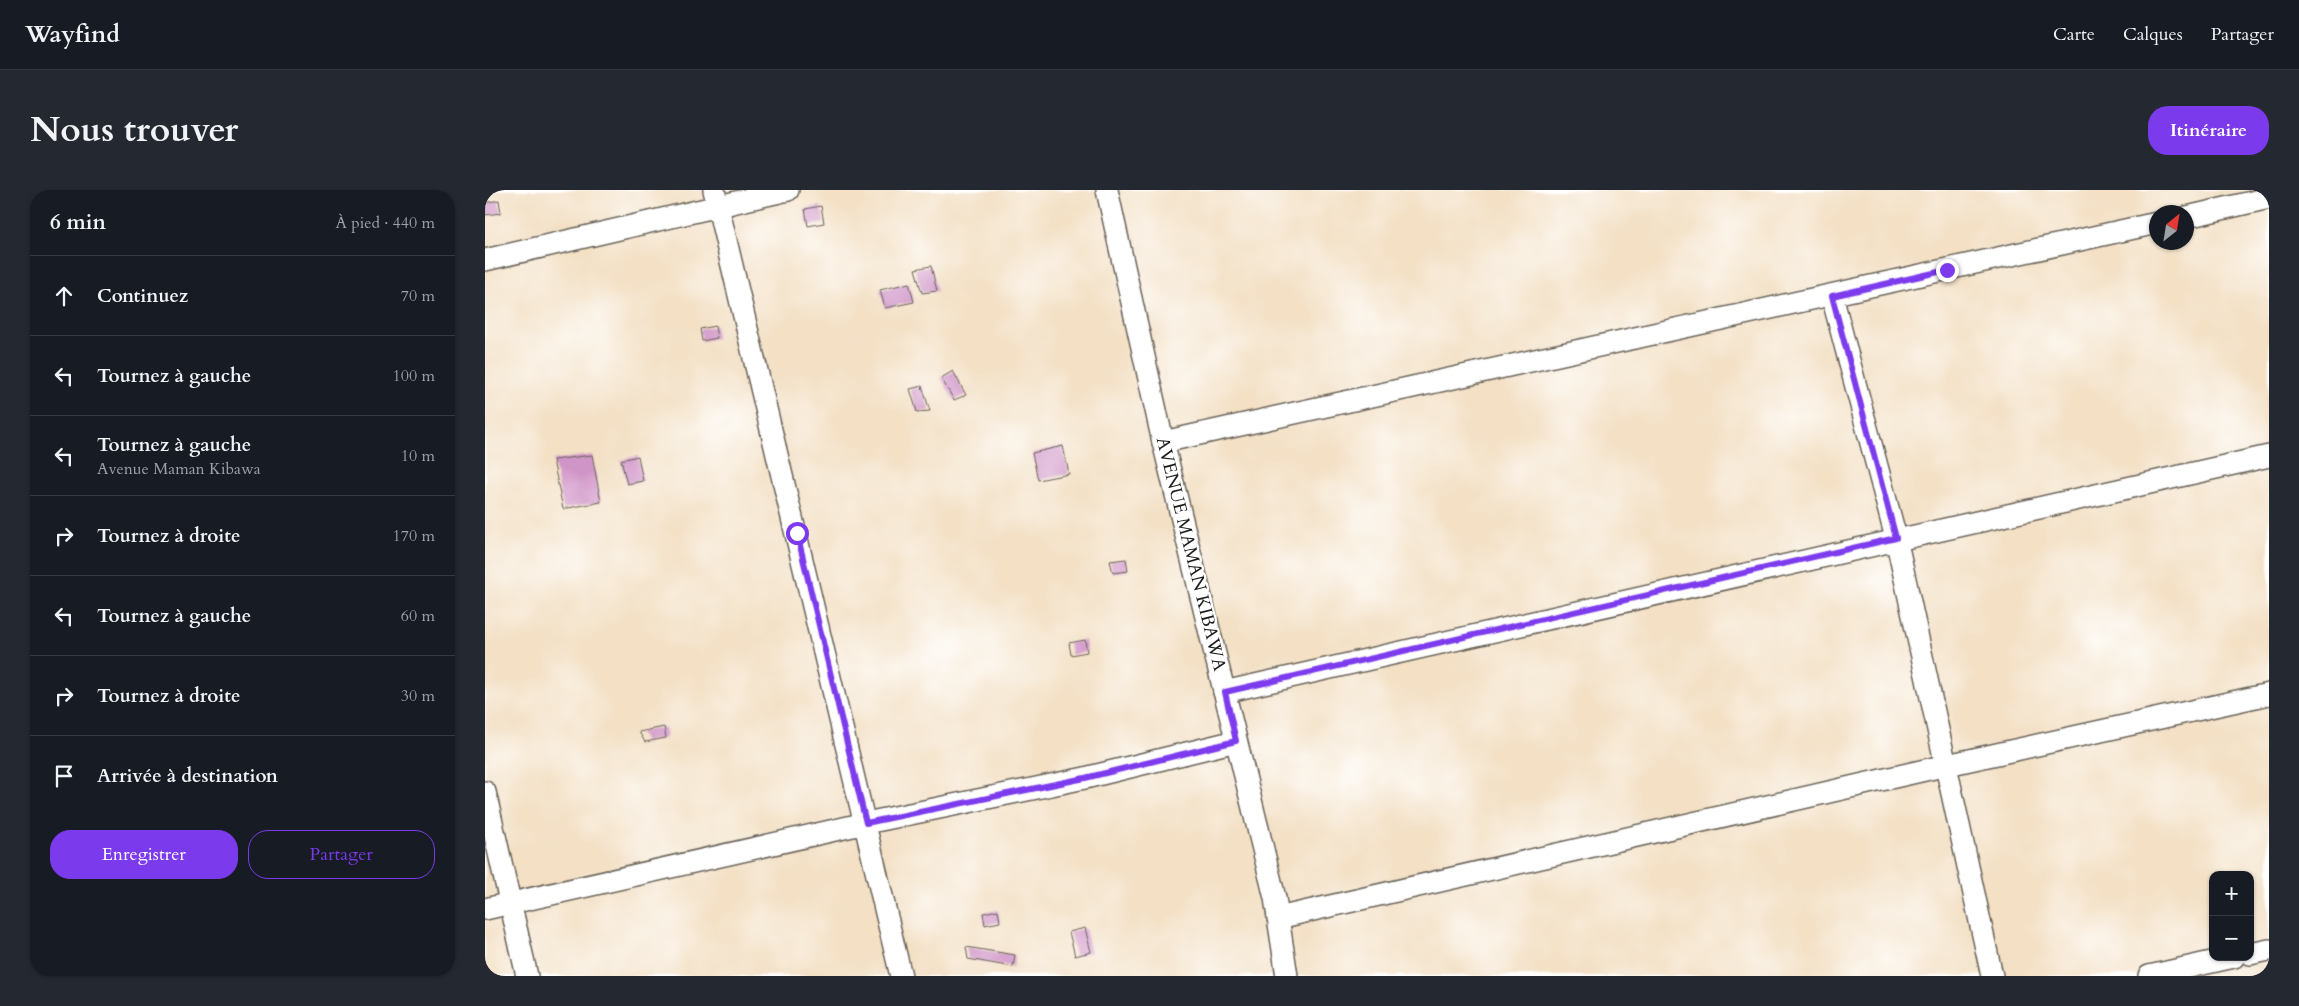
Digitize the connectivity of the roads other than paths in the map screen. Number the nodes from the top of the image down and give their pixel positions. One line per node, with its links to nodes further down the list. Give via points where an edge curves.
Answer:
1 (789, 190): 3 (street)
2 (1107, 190): 9 (street, AVENUE MAMAN KIBAWA)
3 (716, 198): 7 (street); 17 (street)
4 (2269, 198): 5 (street)
5 (2194, 215)
6 (2149, 225): 8 (street)
7 (485, 260)
8 (1832, 296): 9 (street); 11 (street)
9 (1163, 442): 12 (street, AVENUE MAMAN KIBAWA)
10 (2269, 456): 11 (street)
11 (1896, 538): 12 (street); 15 (street)
12 (1225, 692): 14 (street, AVENUE MAMAN KIBAWA)
13 (2269, 694): 15 (street)
14 (1236, 741): 17 (street, via 1085,778); 20 (street, AVENUE MAMAN KIBAWA)
15 (1947, 765): 20 (street); 27 (street)
16 (485, 792): 18 (street)
17 (866, 823): 18 (street); 25 (street)
18 (510, 905): 19 (street); 24 (street)
19 (485, 909)
20 (1278, 918): 26 (street, AVENUE MAMAN KIBAWA)
21 (2269, 950): 22 (street)
22 (2254, 953)
23 (2216, 961): 28 (street)
24 (527, 976)
25 (901, 976)
26 (1287, 976)
27 (1991, 976)
28 (2149, 976)

